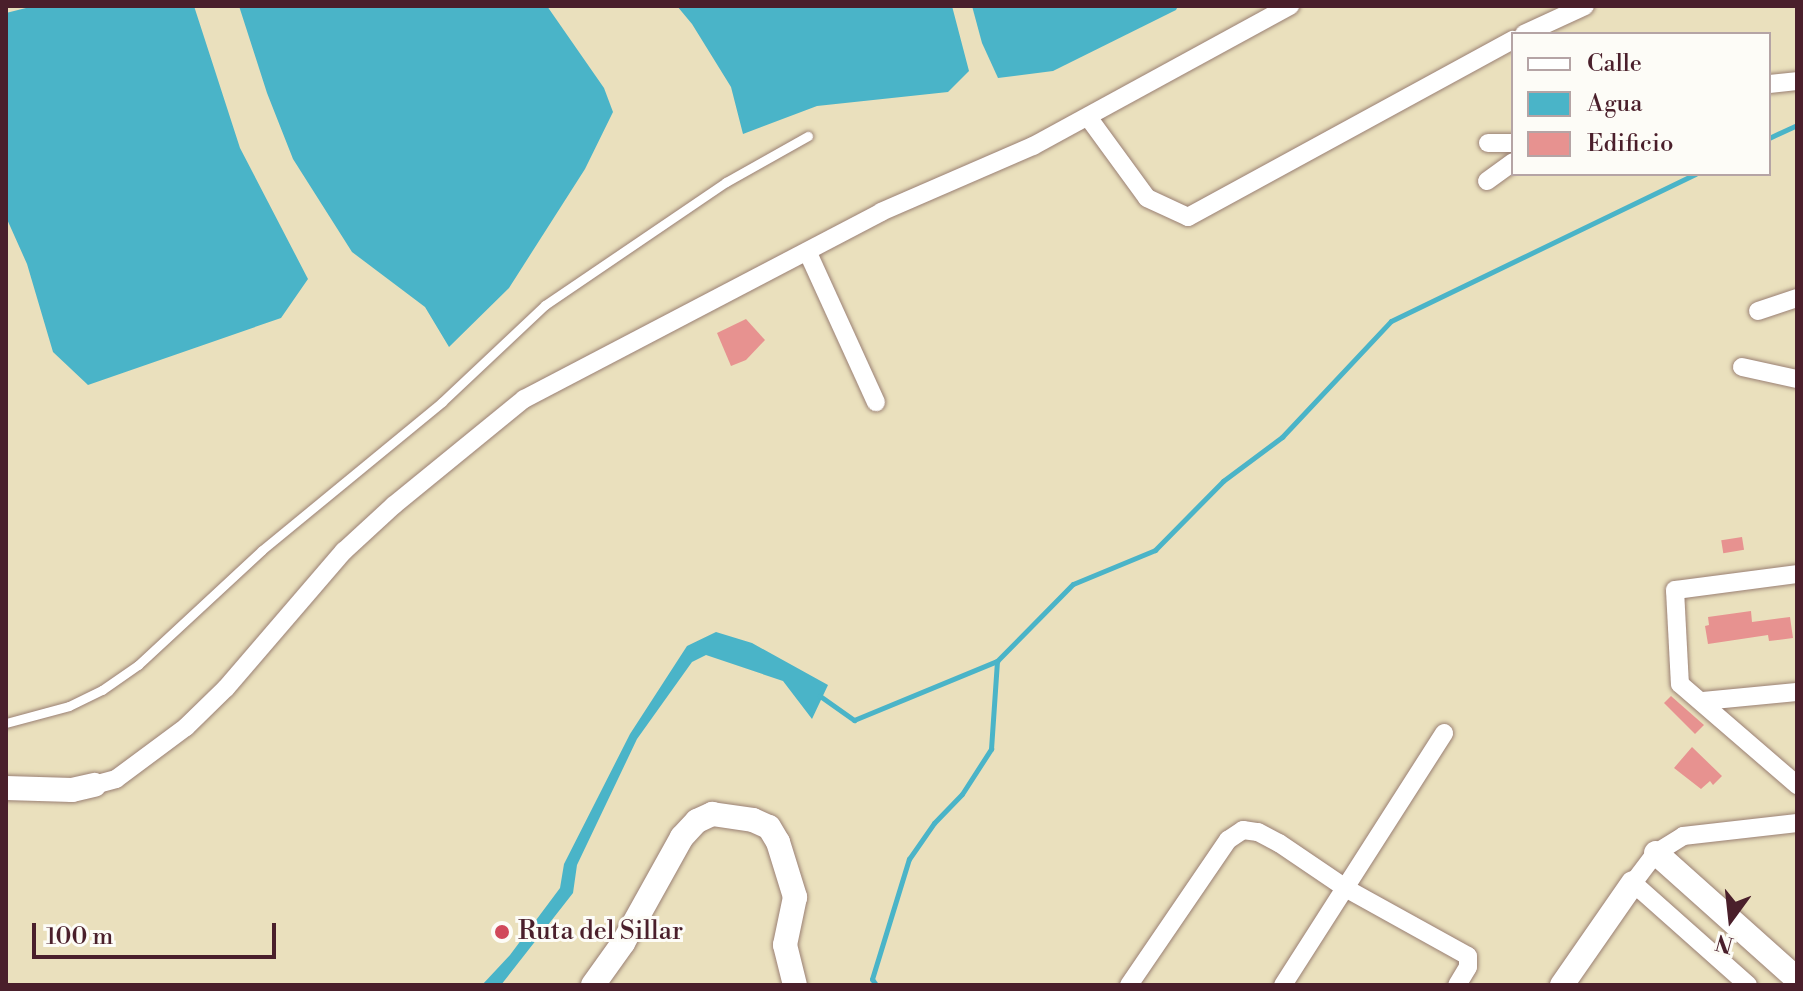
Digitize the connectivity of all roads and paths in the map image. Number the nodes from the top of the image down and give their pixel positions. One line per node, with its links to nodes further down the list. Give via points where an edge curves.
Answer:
1 (1290, 6): 4 (street)
2 (1585, 6): 3 (street)
3 (1555, 11): 5 (street)
4 (1269, 12): 9 (street)
5 (1527, 32)
6 (1511, 41): 9 (street, via 1188,217 1147,198)
7 (1797, 81): 8 (street)
8 (1771, 84)
9 (1088, 117): 15 (street, via 881,212)
10 (808, 136): 24 (lane, via 726,182 545,305 442,402 262,550 138,665 69,706)
11 (1488, 143): 12 (street)
12 (1511, 143)
13 (1511, 163): 14 (street)
14 (1487, 181)
15 (808, 253): 20 (street); 26 (street, via 524,399 344,551 186,727 116,779)
16 (1797, 298): 17 (street)
17 (1758, 311)
18 (1742, 367): 19 (street)
19 (1797, 379)
20 (876, 402)
21 (1797, 574): 23 (street, via 1675,590 1680,684)
22 (1797, 692): 23 (street)
23 (1703, 701): 27 (street)
24 (6, 723)
25 (1444, 733): 32 (street)
26 (94, 785): 28 (street, via 72,790)
27 (1797, 785)
28 (6, 788)
29 (1797, 823): 30 (street, via 1683,836)
30 (1656, 853): 31 (street); 33 (street)
31 (1633, 883): 39 (street); 40 (street)
32 (1347, 889): 36 (street, via 1279,843 1243,830 1228,840); 37 (street); 38 (street, via 1468,956)
33 (1797, 979)
34 (593, 985): 35 (street, via 623,943 682,837 712,814 753,820 769,827 778,842 795,897 785,945)
35 (795, 985)
36 (1129, 985)
37 (1283, 985)
38 (1457, 985)
39 (1562, 985)
40 (1748, 985)

